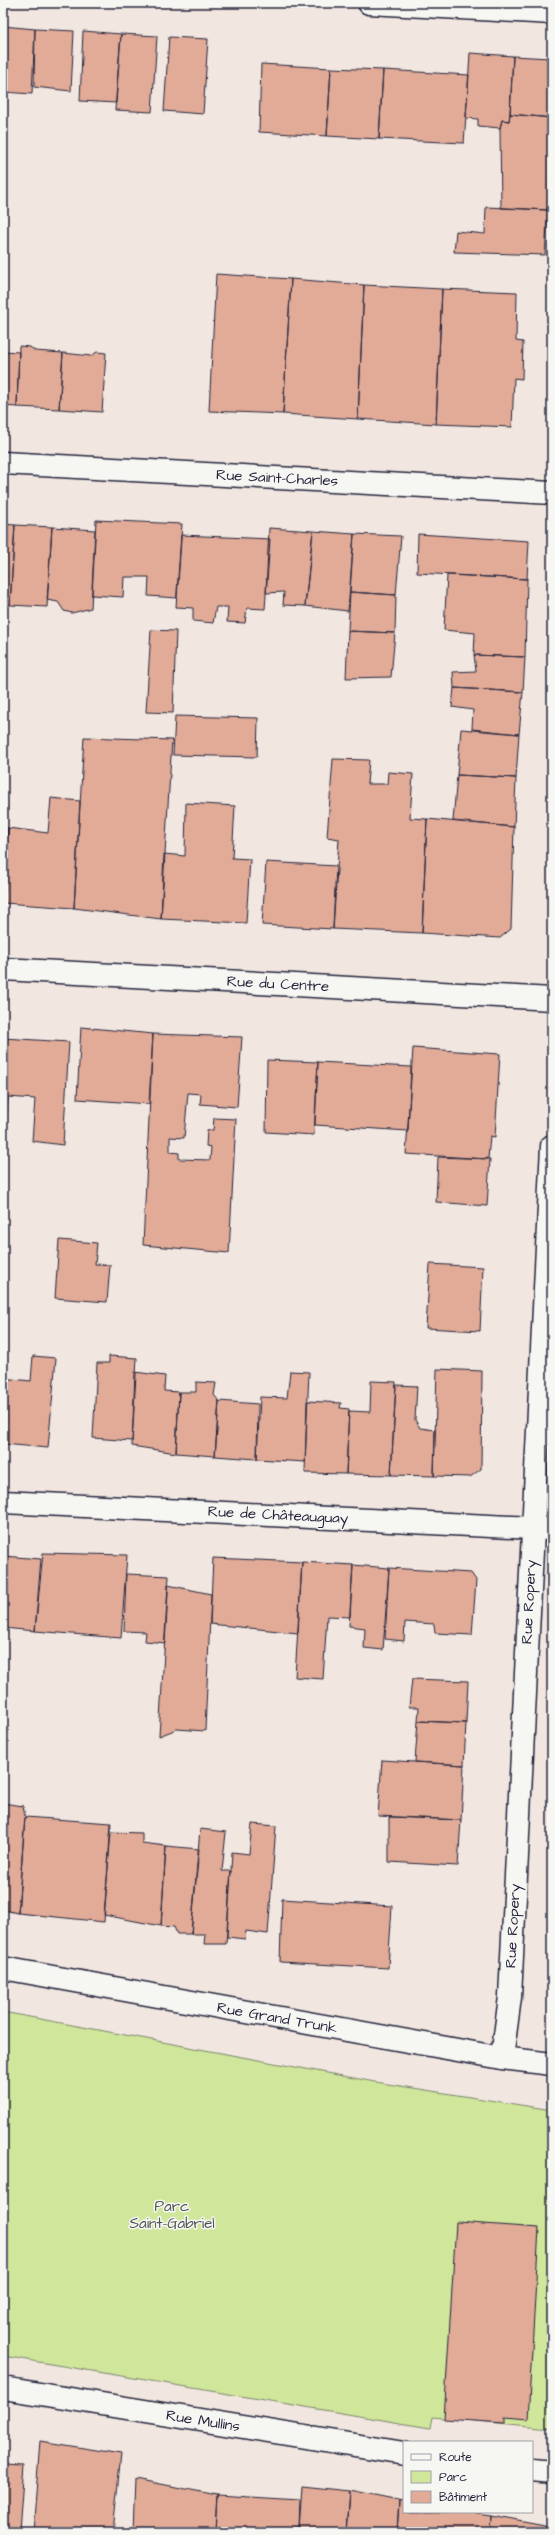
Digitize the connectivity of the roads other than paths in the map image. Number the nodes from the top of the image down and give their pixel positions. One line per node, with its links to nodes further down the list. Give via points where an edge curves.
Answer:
1 (369, 3): 2 (street)
2 (552, 13)
3 (3, 463): 4 (street, Rue Saint-Charles)
4 (552, 493)
5 (3, 969): 6 (street, Rue du Centre)
6 (552, 999)
7 (552, 1146): 9 (street, Rue Ropery)
8 (3, 1502): 9 (street, Rue de Châteauguay)
9 (542, 1529): 11 (street, Rue Ropery, via 510,1997)
10 (3, 1968): 11 (street, Rue Grand Trunk)
11 (502, 2058): 12 (street, Rue Grand Trunk)
12 (552, 2064)
13 (3, 2388): 14 (street, Rue Mullins)
14 (403, 2453)
15 (533, 2470): 16 (street)
16 (552, 2472)

